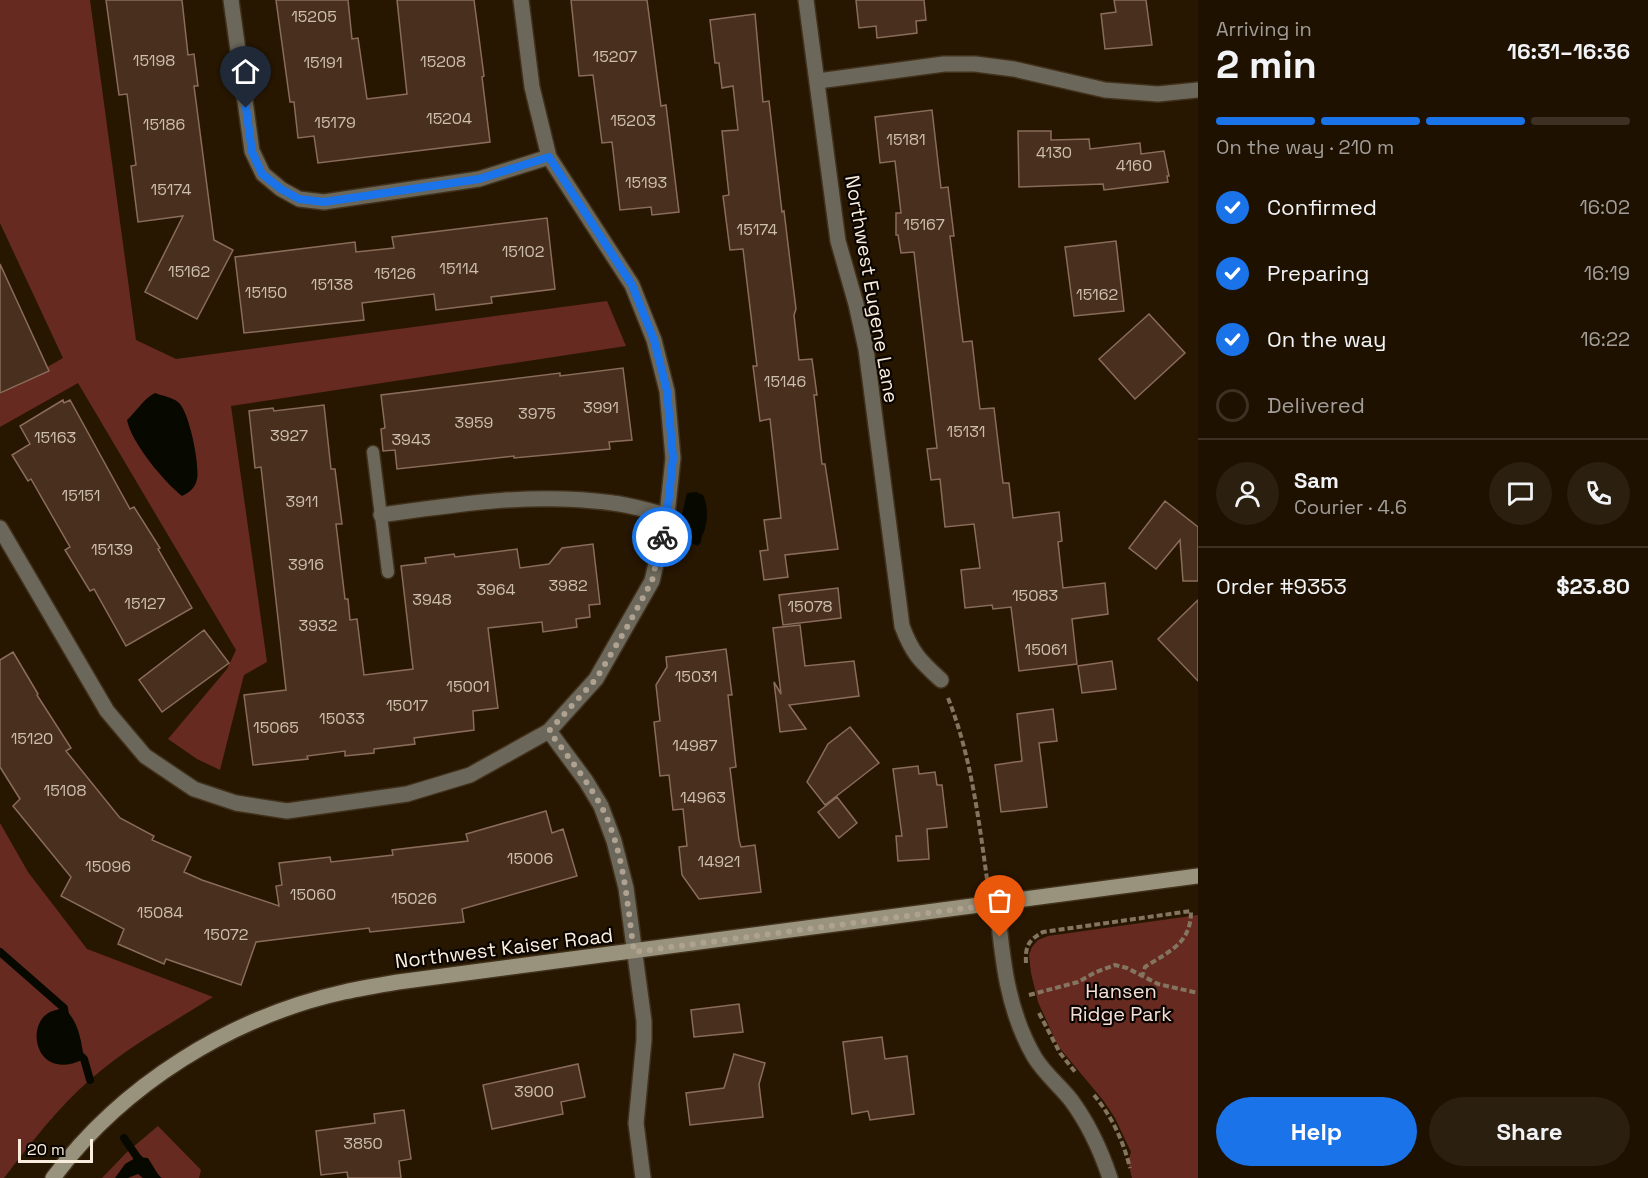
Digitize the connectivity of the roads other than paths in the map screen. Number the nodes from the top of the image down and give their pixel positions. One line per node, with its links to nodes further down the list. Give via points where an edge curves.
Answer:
1 (231, 0): 6 (street, via 252,152 262,174 299,199 324,202 479,179)
2 (520, 0): 6 (street, via 532,87)
3 (806, 0): 4 (street, Northwest Eugene Lane)
4 (818, 81): 5 (street, via 944,64 975,64 1105,90 1158,94); 12 (street, Northwest Eugene Lane, via 838,242 866,349 902,626 918,659)
5 (1198, 90)
6 (549, 157): 9 (street, via 632,285 654,340 667,391 673,458)
7 (373, 452): 8 (lane)
8 (381, 515): 9 (street, via 471,502 575,499); 11 (lane)
9 (667, 515): 13 (street, via 652,581 626,629 596,679)
10 (0, 528): 13 (street, via 107,711 146,756 194,789 236,803 287,811 407,794 470,775)
11 (388, 572)
12 (941, 680)
13 (549, 731): 16 (street, via 601,806 626,888)
14 (1198, 876): 15 (main road, Northwest Kaiser Road)
15 (994, 904): 16 (main road, Northwest Kaiser Road); 19 (street, via 1006,982 1023,1035 1036,1060 1082,1117)
16 (634, 952): 17 (main road, Northwest Kaiser Road, via 398,982 342,992 282,1011 236,1030 167,1069 90,1134); 18 (street, via 644,1021 636,1123)
17 (53, 1178)
18 (643, 1178)
19 (1110, 1178)

